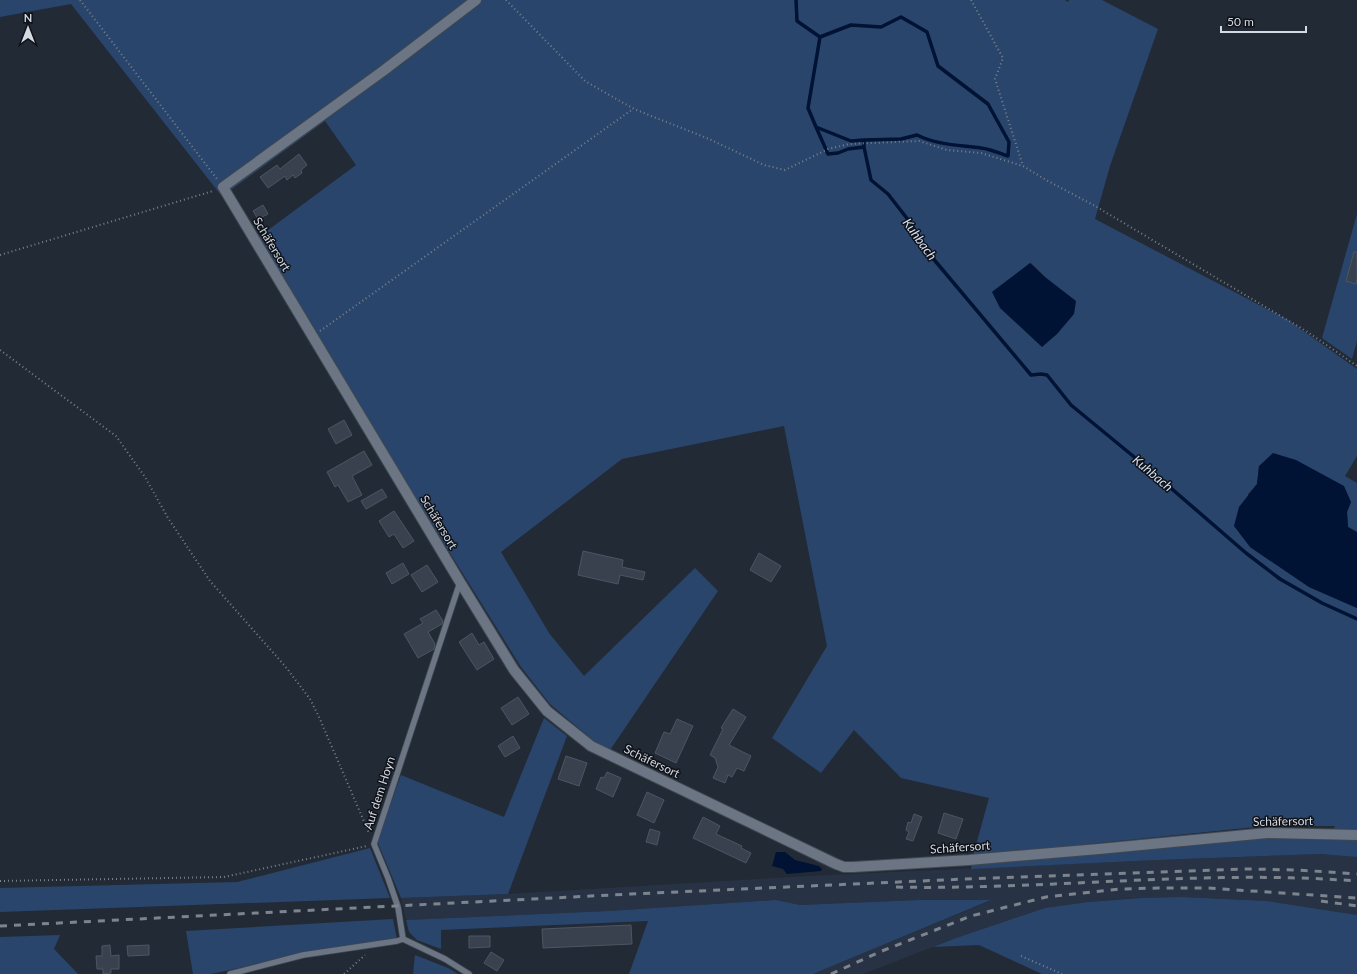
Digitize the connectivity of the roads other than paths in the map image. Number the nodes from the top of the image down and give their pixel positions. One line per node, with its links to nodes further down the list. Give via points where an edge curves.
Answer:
1 (476, 0): 2 (street, Schäfersort, via 377,76 224,187)
2 (460, 582): 3 (street, Schäfersort, via 514,670 547,711 591,746 844,867 1116,848 1267,832); 4 (lane, Auf dem Hoyn, via 374,844 398,906)
3 (1357, 835)
4 (403, 939): 5 (lane, via 303,955); 6 (lane)
5 (230, 974)
6 (470, 974)

